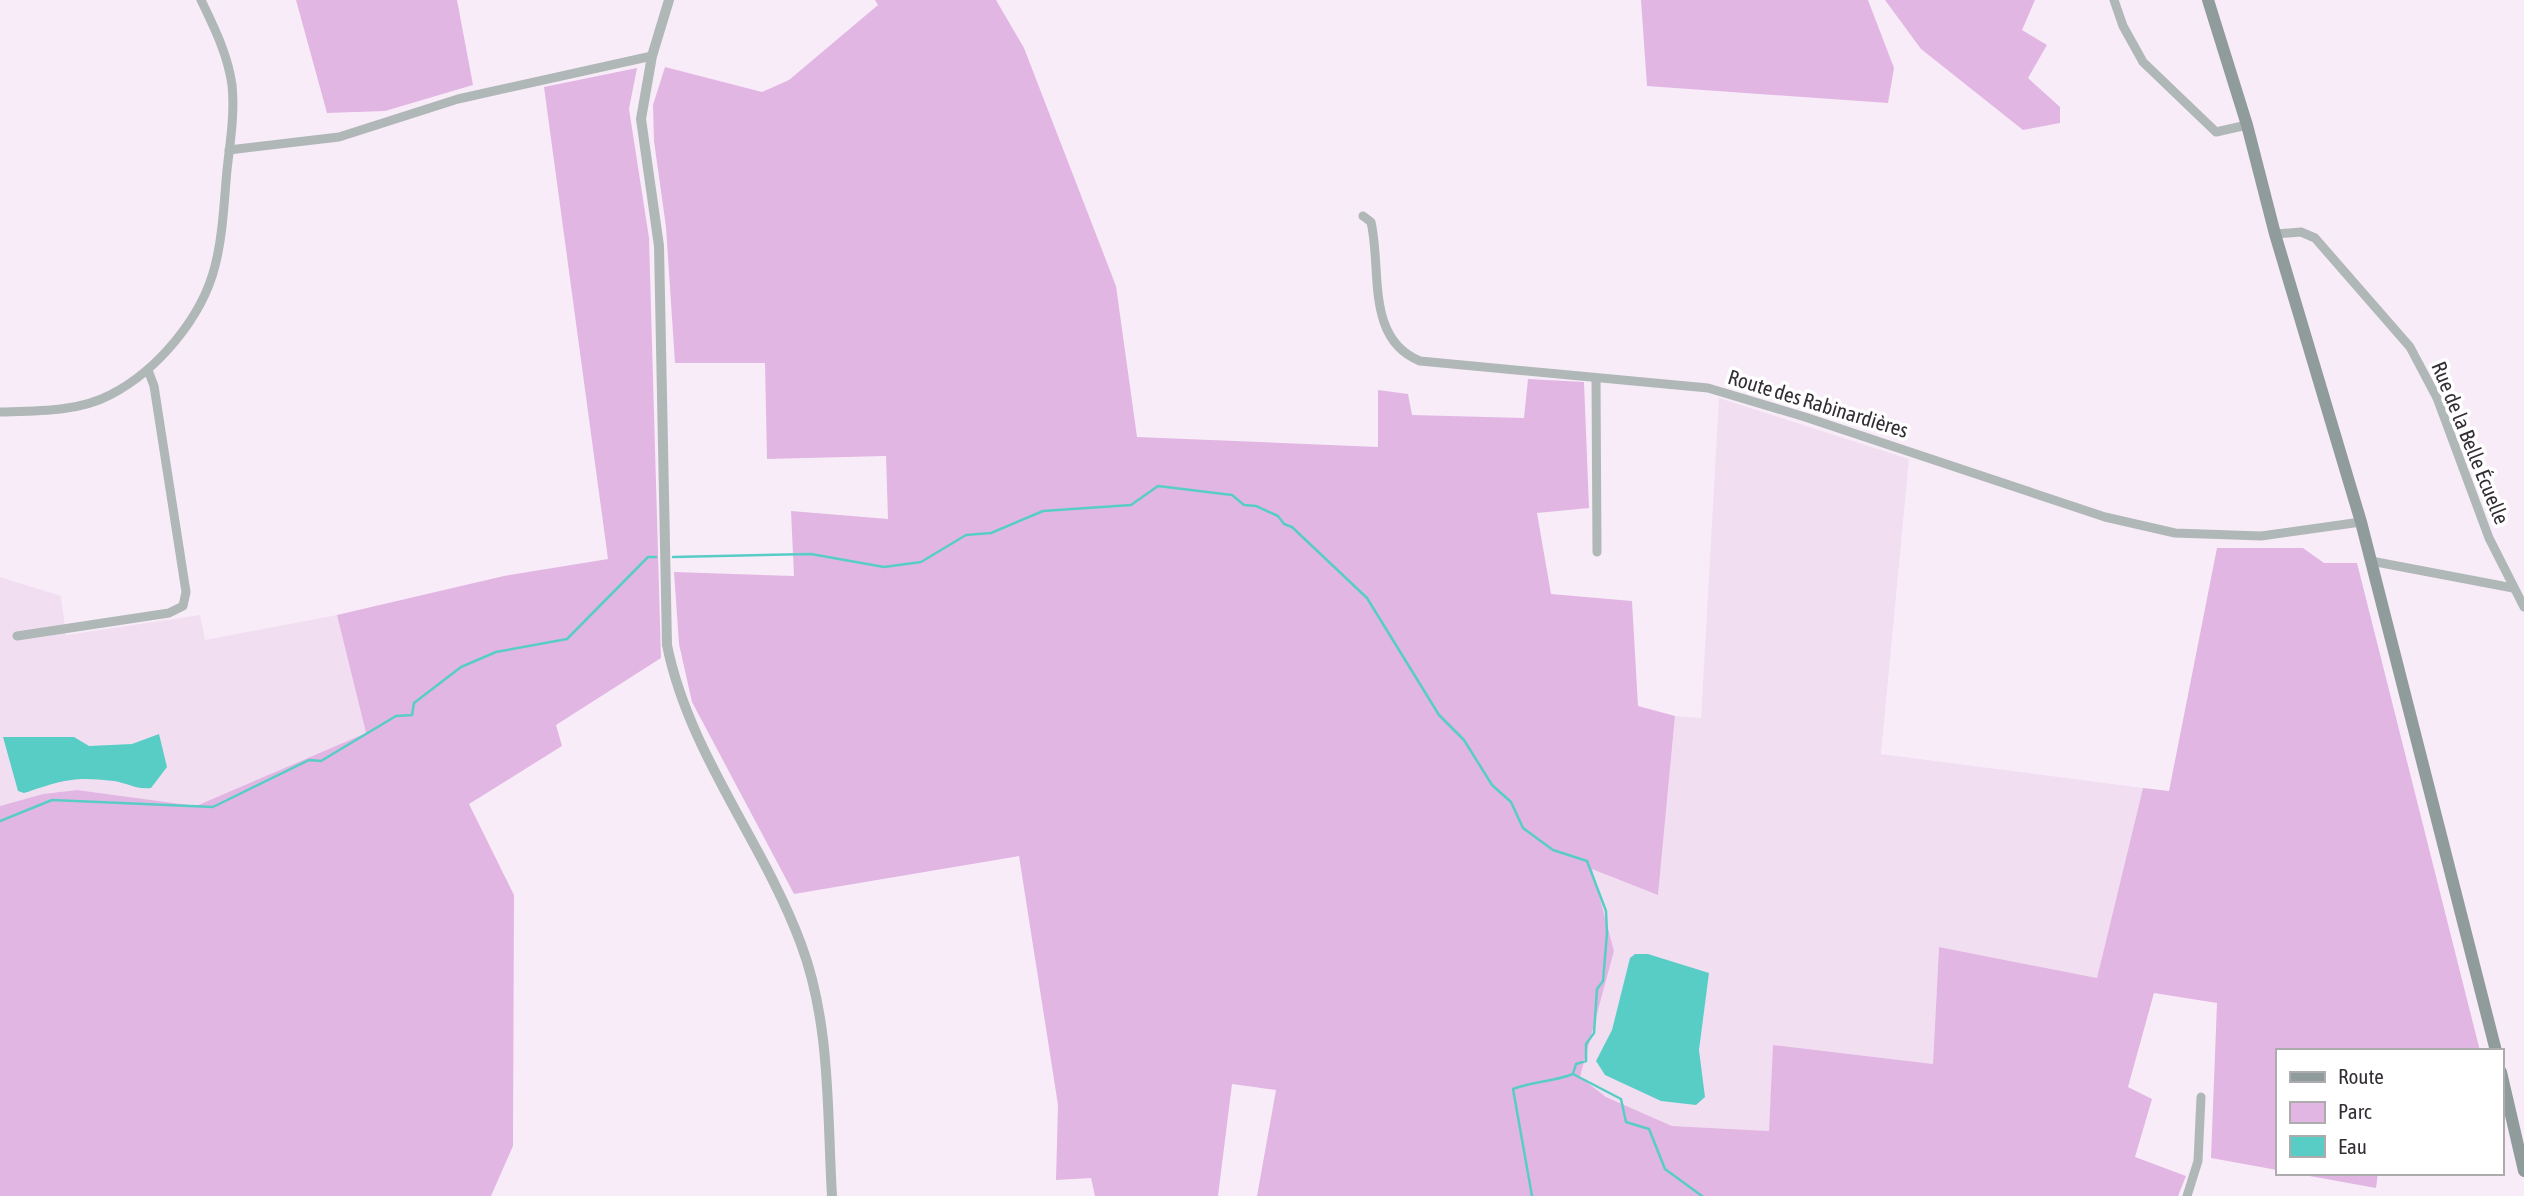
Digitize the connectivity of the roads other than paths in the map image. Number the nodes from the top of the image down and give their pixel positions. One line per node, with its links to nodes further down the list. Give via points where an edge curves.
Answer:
1 (201, 0): 7 (street, via 232,85)
2 (669, 0): 5 (street)
3 (2114, 0): 6 (street, via 2143,62 2216,132)
4 (2208, 0): 6 (main road)
5 (652, 56): 7 (street, via 458,99 339,137); 23 (street, via 641,118 659,246 667,645 686,715 775,886 814,985 822,1034)
6 (2247, 125): 9 (main road)
7 (229, 150): 10 (street, via 215,268 202,300 181,332)
8 (1363, 216): 11 (street, Route des Rabinardières, via 1371,222 1377,246 1384,323 1401,352 1420,361)
9 (2275, 234): 13 (main road); 16 (street, Rue de la Belle Écuelle, via 2301,232 2315,238 2410,347 2437,398 2473,500)
10 (148, 370): 12 (street, via 107,397 78,405); 18 (street, via 186,592 183,606 169,613)
11 (1596, 379): 13 (street, Route des Rabinardières, via 1707,388 1805,416 2105,517 2175,533 2261,536); 14 (street)
12 (0, 412)
13 (2361, 522): 15 (main road)
14 (1597, 552)
15 (2371, 561): 16 (street); 19 (main road)
16 (2513, 588): 17 (street, Rue de la Belle Écuelle)
17 (2524, 607)
18 (17, 636)
19 (2495, 1049)
20 (2503, 1081): 22 (main road)
21 (2201, 1097): 24 (street, via 2198,1161)
22 (2524, 1171)
23 (832, 1196)
24 (2187, 1196)

